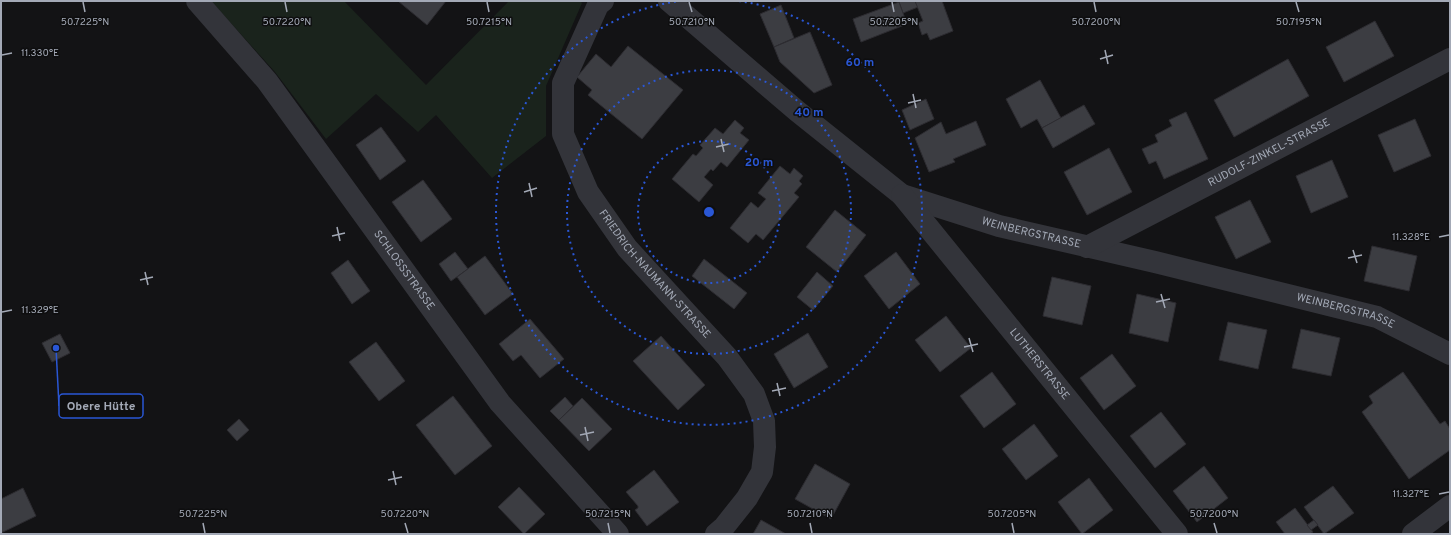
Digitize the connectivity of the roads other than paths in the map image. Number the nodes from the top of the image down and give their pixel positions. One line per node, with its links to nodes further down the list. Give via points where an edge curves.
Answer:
1 (197, 1): 9 (street, SCHLOSSSTRASSE, via 267,81 500,403)
2 (604, 1): 10 (street, FRIEDRICH-NAUMANN-STRASSE, via 598,5 563,83 563,134 588,192 627,248 727,357 754,394 764,421 765,447 762,472 747,498)
3 (669, 1): 5 (street, WEINBERGSTRASSE, via 797,111)
4 (1450, 59): 6 (street, RUDOLF-ZINKEL-STRASSE)
5 (902, 195): 6 (street, WEINBERGSTRASSE, via 999,226); 11 (street, LUTHERSTRASSE)
6 (1087, 247): 7 (street, WEINBERGSTRASSE, via 1377,317)
7 (1450, 354)
8 (1450, 506): 12 (street)
9 (618, 534)
10 (716, 534)
11 (1177, 534)
12 (1413, 534)

